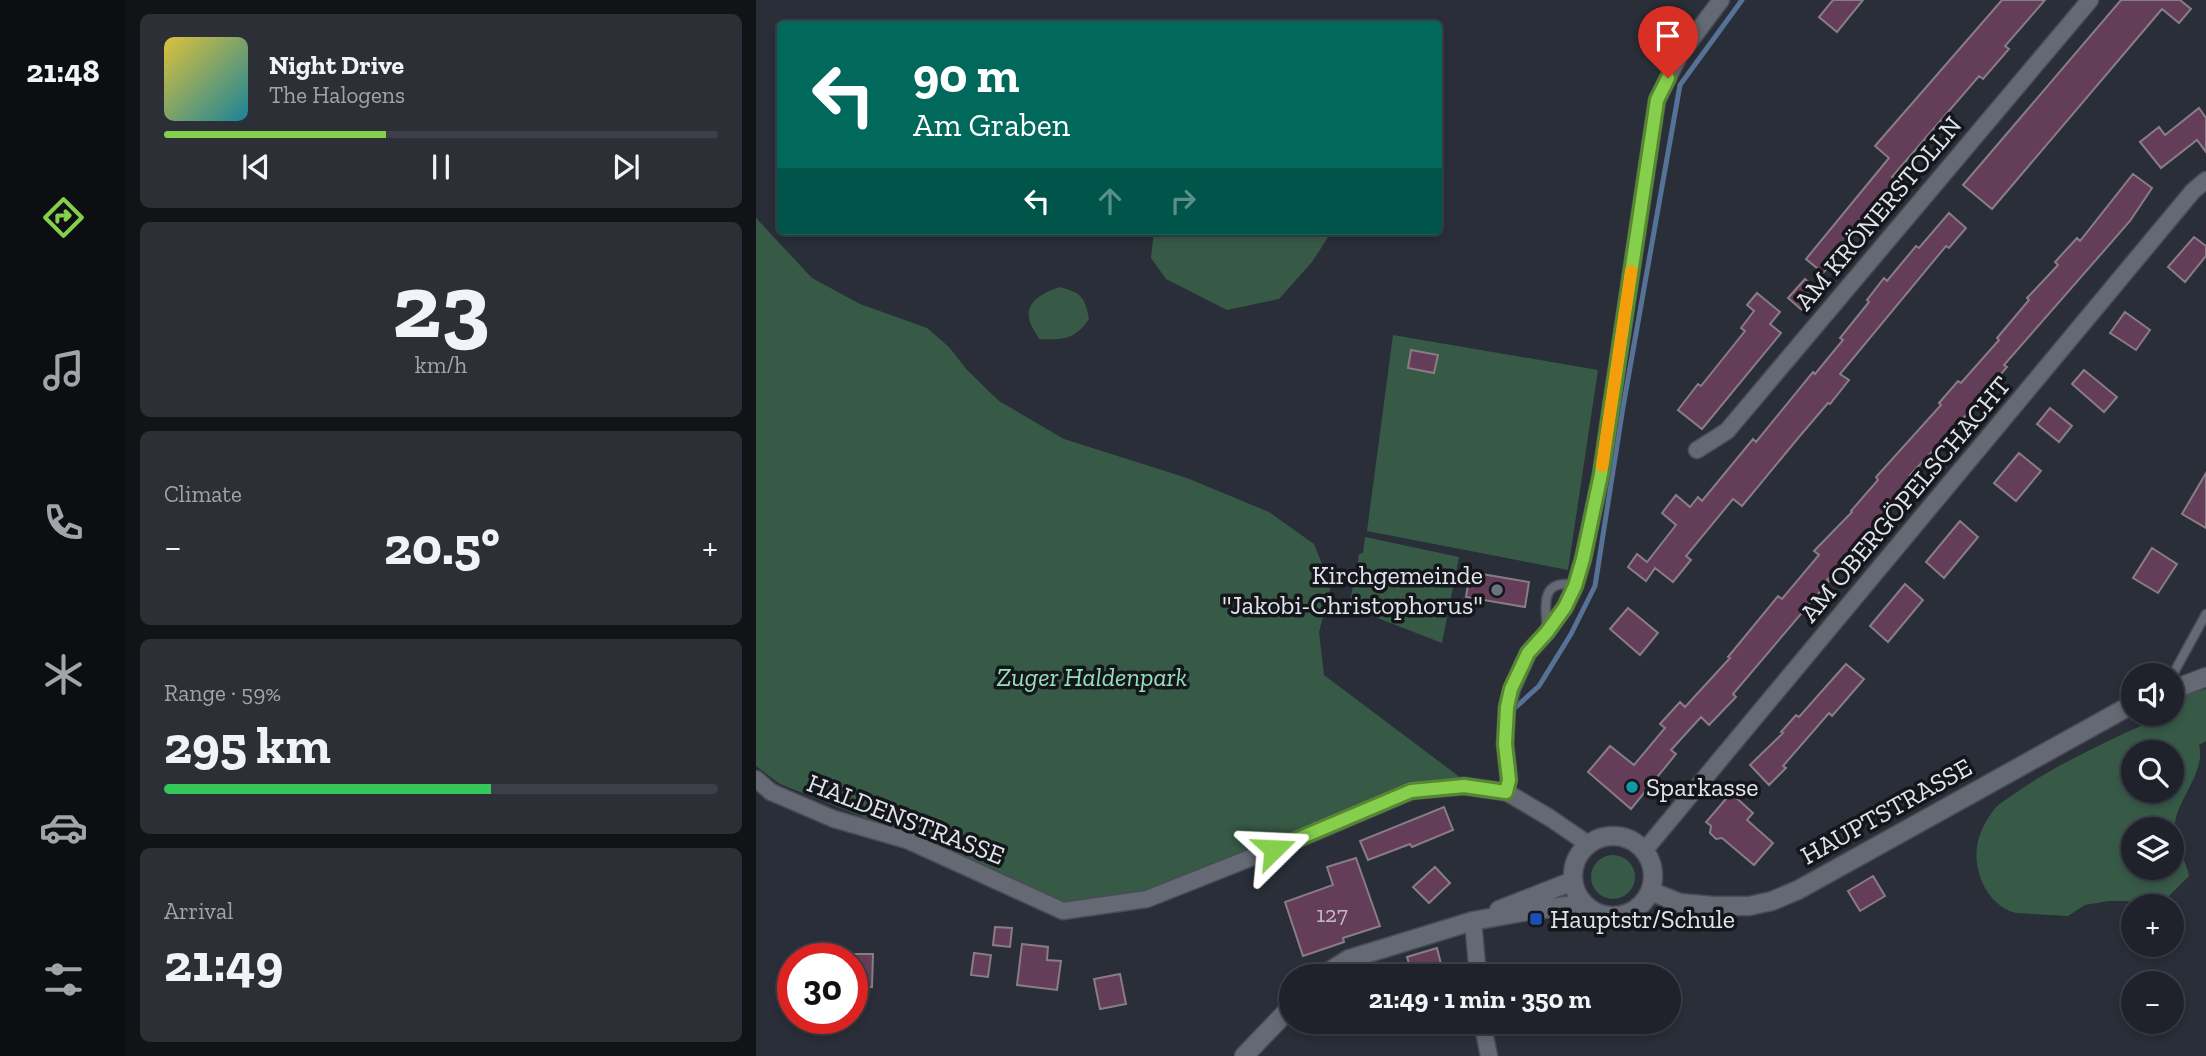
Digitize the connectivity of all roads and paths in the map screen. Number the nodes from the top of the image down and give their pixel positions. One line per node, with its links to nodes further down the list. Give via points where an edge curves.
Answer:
1 (1721, 0): 11 (street, via 1679,56 1657,100 1601,474 1575,586 1565,607 1528,653 1511,689)
2 (2090, 0): 4 (street, AM KRÖNERSTOLLN, via 1727,431)
3 (2206, 180): 13 (street, AM OBERGÖPELSCHACHT)
4 (1697, 450)
5 (2206, 614): 6 (lane)
6 (2183, 663)
7 (2206, 677): 8 (street)
8 (2184, 681)
9 (2121, 711): 15 (street, HAUPTSTRASSE, via 1772,901 1714,906 1680,903)
10 (756, 779): 11 (street, HALDENSTRASSE, via 772,792 834,819 907,840 1063,911 1147,899 1411,791 1464,786)
11 (1506, 792): 12 (street, HALDENSTRASSE)
12 (1588, 844): 13 (street, via 1619,836); 14 (street, via 1576,859)
13 (1644, 851): 15 (street, via 1653,872)
14 (1573, 881): 16 (street); 17 (street)
15 (1650, 891): 16 (street, via 1636,910 1617,916 1601,915)
16 (1584, 904): 17 (street)
17 (1474, 921): 18 (street); 19 (street)
18 (1341, 964)
19 (1477, 964)
20 (1279, 1020): 22 (street)
21 (1484, 1034): 23 (street)
22 (1244, 1056)
23 (1489, 1056)

